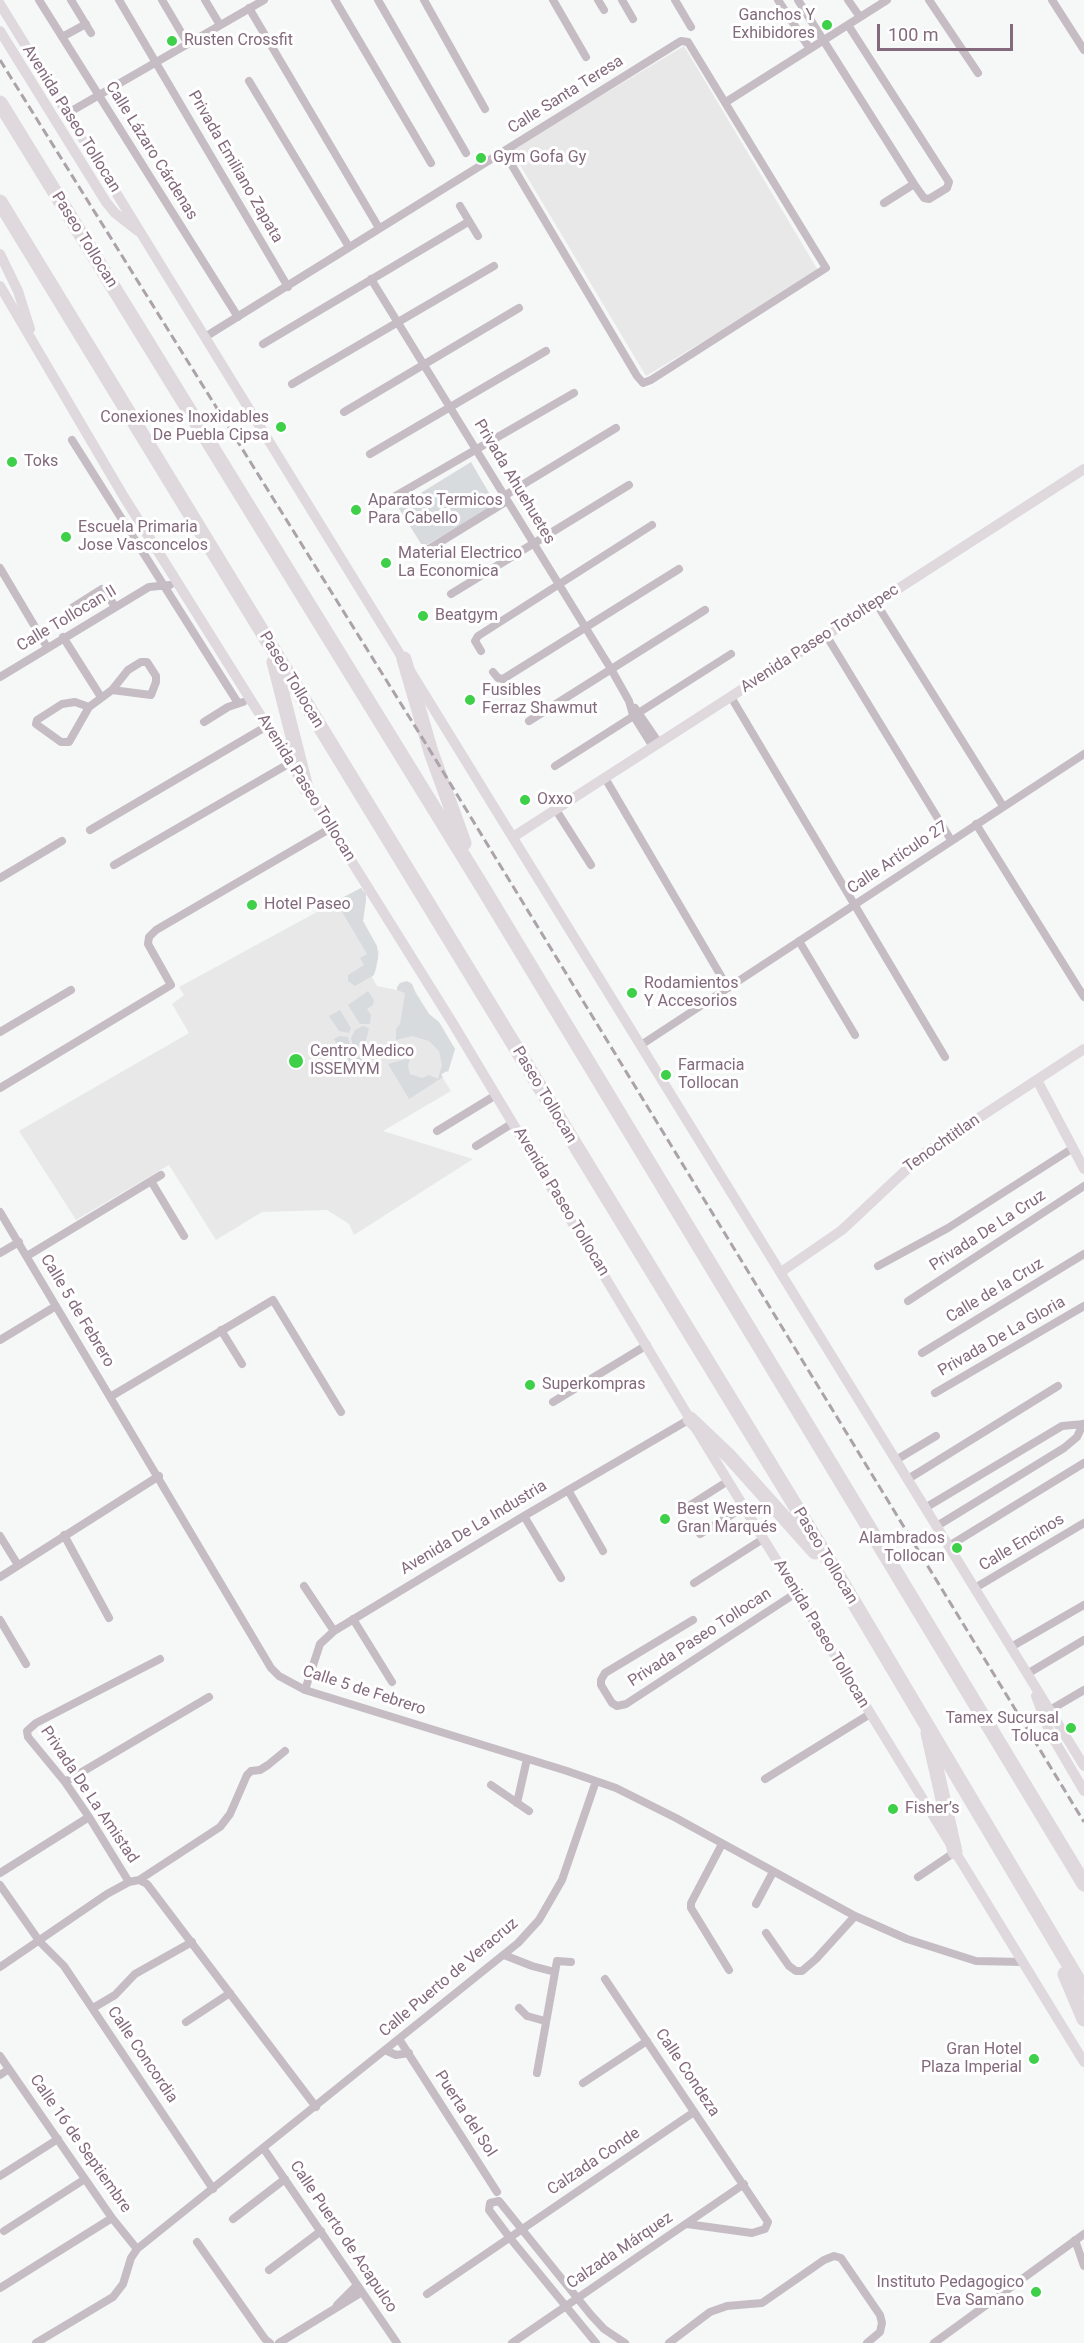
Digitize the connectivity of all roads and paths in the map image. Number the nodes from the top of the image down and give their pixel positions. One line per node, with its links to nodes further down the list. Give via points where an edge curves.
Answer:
1 (39, 0): 31 (street, Calle Lázaro Cárdenas)
2 (71, 0): 25 (street)
3 (119, 0): 37 (street, Privada Emiliano Zapata)
4 (162, 0): 33 (street)
5 (205, 0): 26 (street)
6 (264, 0): 21 (street)
7 (335, 0): 47 (street)
8 (378, 0): 46 (street)
9 (424, 0): 43 (street)
10 (553, 0): 36 (street)
11 (598, 0): 22 (street)
12 (622, 0): 24 (street)
13 (675, 0): 28 (street)
14 (778, 0): 34 (street)
15 (798, 0): 32 (street)
16 (848, 0): 23 (street)
17 (887, 0): 23 (street)
18 (929, 0): 38 (street)
19 (1052, 0): 35 (street)
20 (0, 4): 44 (main road, Avenida Paseo Tollocan)
21 (249, 8): 26 (street); 53 (street)
22 (604, 10)
23 (860, 17): 27 (street)
24 (633, 19)
25 (86, 24): 30 (street); 31 (street)
26 (220, 25): 33 (street)
27 (848, 25): 32 (street); 48 (street, via 950,185 926,200)
28 (691, 27)
29 (0, 31): 54 (main road, Avenida Paseo Tollocan, via 106,202)
30 (91, 33)
31 (62, 37): 40 (street, Calle Lázaro Cárdenas)
32 (824, 40): 34 (street); 48 (street)
33 (188, 44): 37 (street)
34 (810, 49): 41 (street)
35 (1084, 50)
36 (586, 57)
37 (157, 63): 40 (street); 61 (street, Privada Emiliano Zapata)
38 (978, 73)
39 (249, 81): 56 (street)
40 (99, 95): 44 (street); 63 (street, Calle Lázaro Cárdenas)
41 (726, 102): 45 (street, Calle Santa Teresa, via 688,42 681,40); 45 (street, Calle Santa Teresa, via 826,268 651,381 643,382 637,376)
42 (0, 103): 136 (highway, Paseo Tollocan)
43 (484, 109)
44 (68, 113): 54 (main road, Avenida Paseo Tollocan)
45 (504, 152): 53 (street, Calle Santa Teresa)
46 (466, 153)
47 (431, 163)
48 (914, 184): 50 (street)
49 (0, 202): 101 (highway, Paseo Tollocan)
50 (884, 203)
51 (460, 206): 52 (street)
52 (468, 222): 55 (street); 59 (street)
53 (379, 228): 56 (street, Calle Santa Teresa)
54 (143, 235): 65 (main road, Avenida Paseo Tollocan)
55 (478, 236)
56 (349, 247): 61 (street, Calle Santa Teresa)
57 (0, 254): 66 (main road, Avenida Paseo Tollocan, via 18,291)
58 (494, 266): 64 (street)
59 (371, 279): 64 (street, Privada Ahuehuetes); 67 (street)
60 (0, 286): 66 (main road, Avenida Paseo Tollocan)
61 (288, 287): 63 (street, Calle Santa Teresa)
62 (519, 308): 69 (street)
63 (238, 317): 65 (street, Calle Santa Teresa)
64 (397, 321): 69 (street, Privada Ahuehuetes); 70 (street)
65 (205, 337): 105 (main road, Avenida Paseo Tollocan)
66 (35, 344): 85 (main road, Avenida Paseo Tollocan)
67 (263, 344)
68 (546, 351): 72 (street)
69 (424, 365): 72 (street, Privada Ahuehuetes); 73 (street)
70 (292, 384)
71 (574, 393): 76 (street)
72 (450, 406): 76 (street, Privada Ahuehuetes); 77 (street)
73 (344, 412)
74 (616, 428): 81 (street)
75 (72, 440): 88 (street)
76 (476, 450): 80 (street); 81 (street, Privada Ahuehuetes)
77 (370, 454)
78 (1084, 469): 94 (main road, Avenida Paseo Totoltepec)
79 (629, 485): 83 (street)
80 (392, 498)
81 (506, 498): 83 (street, Privada Ahuehuetes); 84 (street)
82 (652, 525): 90 (street)
83 (533, 543): 90 (street, Privada Ahuehuetes); 93 (street)
84 (424, 552)
85 (164, 560): 88 (street); 89 (main road, Avenida Paseo Tollocan)
86 (0, 568): 102 (street)
87 (679, 569): 98 (street)
88 (157, 573): 91 (street); 92 (street)
89 (179, 584): 91 (street, Calle Tollocan II); 112 (main road, Avenida Paseo Tollocan)
90 (559, 584): 98 (street, Privada Ahuehuetes); 103 (street, via 478,636 475,641)
91 (165, 586): 92 (street, Calle Tollocan II); 113 (street)
92 (149, 587): 95 (street, Calle Tollocan II)
93 (451, 594)
94 (876, 603): 99 (main road, Avenida Paseo Totoltepec); 125 (street)
95 (115, 606): 96 (street, via 100,590); 100 (street, Calle Tollocan II)
96 (72, 609)
97 (705, 610): 106 (street)
98 (585, 627): 106 (street, Privada Ahuehuetes); 107 (street, via 503,679)
99 (826, 635): 111 (main road, Avenida Paseo Totoltepec); 131 (street)
100 (63, 637): 102 (street, Calle Tollocan II); 110 (street)
101 (268, 642): 124 (highway); 203 (highway, Paseo Tollocan)
102 (48, 647): 108 (street, Calle Tollocan II)
103 (480, 651)
104 (731, 654): 115 (street)
105 (404, 659): 130 (main road, Avenida Paseo Tollocan); 136 (highway, via 431,752)
106 (611, 669): 115 (street, Privada Ahuehuetes); 116 (street)
107 (493, 672)
108 (0, 676)
109 (112, 690): 109 (street, via 151,695 156,676 149,663 141,662 123,674); 110 (street)
110 (101, 697): 114 (street)
111 (731, 698): 119 (main road, Avenida Paseo Totoltepec); 137 (street)
112 (251, 700): 113 (street); 118 (main road, Avenida Paseo Tollocan)
113 (238, 703): 117 (street)
114 (89, 707): 114 (street, via 75,702 62,704 36,724 67,743 74,738)
115 (636, 713): 119 (street, Privada Ahuehuetes); 122 (street)
116 (529, 721)
117 (204, 722)
118 (267, 726): 121 (main road, Avenida Paseo Tollocan); 129 (street)
119 (656, 745): 123 (main road, Avenida Paseo Totoltepec)
120 (1084, 754): 125 (street, Calle Artículo 27)
121 (290, 763): 124 (main road, Avenida Paseo Tollocan); 133 (street)
122 (555, 766)
123 (605, 778): 126 (main road, Avenida Paseo Totoltepec); 139 (street)
124 (306, 788): 128 (main road, Avenida Paseo Tollocan)
125 (1003, 806): 127 (street, Calle Artículo 27)
126 (556, 810): 130 (main road, Avenida Paseo Totoltepec); 134 (street)
127 (976, 824): 131 (street, Calle Artículo 27); 141 (street)
128 (331, 828): 148 (street, via 156,930 149,937 149,948 171,985); 149 (main road, Avenida Paseo Tollocan)
129 (90, 830)
130 (513, 837): 144 (main road, Avenida Paseo Tollocan)
131 (951, 840): 137 (street, Calle Artículo 27)
132 (62, 841): 135 (street)
133 (114, 865)
134 (591, 865)
135 (0, 878)
136 (483, 888): 244 (highway, Paseo Tollocan)
137 (855, 904): 138 (street, Calle Artículo 27); 146 (street)
138 (799, 941): 139 (street, Calle Artículo 27); 143 (street)
139 (728, 987): 144 (street, Calle Artículo 27)
140 (70, 990): 142 (street)
141 (1084, 997)
142 (0, 1032)
143 (855, 1035)
144 (640, 1045): 165 (main road, Avenida Paseo Tollocan)
145 (1084, 1049): 147 (main road, Tenochtitlan)
146 (945, 1057)
147 (1036, 1080): 153 (main road); 165 (main road, Tenochtitlan, via 922,1155 842,1230)
148 (0, 1088)
149 (496, 1095): 150 (main road, Avenida Paseo Tollocan); 151 (street)
150 (513, 1123): 152 (street); 171 (main road, Avenida Paseo Tollocan)
151 (437, 1131)
152 (476, 1146)
153 (1073, 1148): 154 (main road); 164 (street, via 948,1228)
154 (1084, 1169)
155 (161, 1175): 156 (street, Calle 5 de Febrero)
156 (151, 1181): 159 (street); 163 (street, Calle 5 de Febrero)
157 (1084, 1186): 166 (street, Privada De La Cruz)
158 (0, 1212): 160 (street, Calle 5 de Febrero)
159 (184, 1236)
160 (19, 1242): 161 (street); 163 (street, Calle 5 de Febrero)
161 (0, 1253)
162 (1084, 1254): 172 (street, Calle de la Cruz)
163 (27, 1256): 167 (street, Calle 5 de Febrero)
164 (878, 1266)
165 (781, 1272): 182 (main road, Avenida Paseo Tollocan)
166 (908, 1301)
167 (56, 1306): 170 (street); 176 (street, Calle 5 de Febrero)
168 (1084, 1306): 175 (street, Privada De La Gloria)
169 (221, 1330): 173 (street); 176 (street); 178 (street, via 273,1300)
170 (0, 1340)
171 (647, 1345): 177 (street); 179 (main road, Avenida Paseo Tollocan)
172 (922, 1353)
173 (242, 1364)
174 (1058, 1386): 185 (street)
175 (934, 1393)
176 (110, 1397): 184 (street, Calle 5 de Febrero)
177 (553, 1402)
178 (341, 1412)
179 (690, 1419): 186 (main road, Avenida Paseo Tollocan); 187 (street, Avenida De La Industria); 203 (highway, via 729,1456)
180 (1084, 1424): 189 (street, via 1062,1426); 193 (street, via 1064,1448)
181 (936, 1436): 182 (street)
182 (896, 1460): 185 (main road, Avenida Paseo Tollocan)
183 (1084, 1463): 198 (street)
184 (159, 1476): 195 (street); 220 (street, Calle 5 de Febrero, via 271,1668)
185 (908, 1479): 189 (main road, Avenida Paseo Tollocan)
186 (728, 1481): 188 (main road, Avenida Paseo Tollocan); 190 (street)
187 (568, 1490): 191 (street, Avenida De La Industria); 199 (street)
188 (744, 1507): 194 (street); 197 (main road, Avenida Paseo Tollocan)
189 (926, 1508): 193 (main road, Avenida Paseo Tollocan)
190 (684, 1509)
191 (524, 1516): 202 (street); 210 (street, Avenida De La Industria)
192 (1084, 1523): 206 (street, Calle Encinos)
193 (937, 1526): 198 (main road, Avenida Paseo Tollocan)
194 (700, 1534)
195 (64, 1535): 200 (street); 209 (street)
196 (0, 1536): 200 (street)
197 (764, 1539): 204 (street); 207 (main road, Avenida Paseo Tollocan)
198 (949, 1546): 206 (main road, Avenida Paseo Tollocan)
199 (603, 1551)
200 (18, 1565): 201 (street)
201 (0, 1577)
202 (561, 1578)
203 (840, 1579): 225 (highway, Paseo Tollocan)
204 (694, 1583)
205 (304, 1586): 213 (street)
206 (975, 1588): 215 (main road, Avenida Paseo Tollocan)
207 (796, 1593): 212 (street, Privada Paseo Tollocan, via 626,1704 612,1703 602,1685 605,1673); 224 (main road, Avenida Paseo Tollocan)
208 (1084, 1605): 215 (street)
209 (109, 1618)
210 (352, 1618): 213 (street, Avenida De La Industria); 219 (street)
211 (0, 1620): 217 (street)
212 (693, 1620)
213 (334, 1631): 220 (street, Avenida De La Industria, via 320,1644)
214 (1084, 1640): 218 (street)
215 (1011, 1647): 218 (main road, Avenida Paseo Tollocan)
216 (160, 1659): 231 (street, Privada De La Amistad, via 29,1727 28,1737)
217 (26, 1664)
218 (1028, 1675): 223 (main road, Avenida Paseo Tollocan); 233 (main road, Avenida Paseo Tollocan, via 1050,1733)
219 (392, 1682)
220 (305, 1690): 227 (street, Calle 5 de Febrero)
221 (1084, 1690): 223 (street)
222 (210, 1697): 231 (street, Privada De La Amistad)
223 (1050, 1710): 228 (main road, Avenida Paseo Tollocan)
224 (870, 1714): 229 (street); 238 (main road, Avenida Paseo Tollocan)
225 (926, 1722): 238 (highway); 248 (highway, Paseo Tollocan)
226 (285, 1751): 242 (street, via 260,1770 250,1771 220,1827)
227 (527, 1759): 230 (street, Calle 5 de Febrero); 234 (street)
228 (1084, 1766)
229 (765, 1779)
230 (596, 1781): 237 (street, Calle 5 de Febrero, via 636,1797); 253 (street, Calle Puerto de Veracruz, via 562,1880 532,1928)
231 (65, 1782): 236 (street, Privada De La Amistad)
232 (491, 1785): 234 (street)
233 (1084, 1791)
234 (517, 1803): 235 (street)
235 (529, 1811)
236 (89, 1817): 240 (street, Privada De La Amistad); 243 (street, Privada De La Amistad)
237 (722, 1844): 239 (street, Calle 5 de Febrero); 257 (street, via 691,1908)
238 (955, 1852): 241 (street); 255 (main road, Avenida Paseo Tollocan)
239 (773, 1872): 247 (street); 249 (street, Calle 5 de Febrero)
240 (0, 1873)
241 (918, 1877)
242 (139, 1880): 243 (street); 252 (street, via 150,1887)
243 (129, 1882): 251 (street, via 73,1916)
244 (1084, 1884)
245 (0, 1885): 246 (street, Calle Concordia)
246 (3, 1896): 251 (street, Calle Concordia)
247 (756, 1904)
248 (1034, 1906): 260 (highway, Paseo Tollocan); 264 (highway)
249 (855, 1916): 250 (street, via 807,1969 796,1971 789,1966); 255 (street, Calle 5 de Febrero, via 963,1958 990,1963)
250 (766, 1933)
251 (40, 1942): 256 (street); 262 (street, Calle Concordia, via 59,1959)
252 (192, 1942): 261 (street); 262 (street, via 135,1974 115,1995)
253 (504, 1955): 258 (street); 267 (street, Calle Puerto de Veracruz)
254 (571, 1962): 258 (street, via 557,1961)
255 (1023, 1962): 272 (main road, Avenida Paseo Tollocan)
256 (0, 1967)
257 (729, 1970)
258 (555, 1972): 265 (street)
259 (605, 1979): 268 (street, Calle Condeza)
260 (1084, 1990)
261 (230, 1993): 266 (street); 277 (street)
262 (93, 2008): 285 (street, Calle Concordia)
263 (519, 2008): 265 (street, via 526,2016)
264 (1084, 2019)
265 (545, 2021): 274 (street)
266 (186, 2022)
267 (399, 2039): 269 (street, Calle Puerto de Veracruz); 270 (street, Puerta del Sol)
268 (647, 2041): 276 (street); 278 (street, Calle Condeza)
269 (385, 2050): 270 (street, via 396,2055); 277 (street, Calle Puerto de Veracruz)
270 (409, 2053): 286 (street, Puerta del Sol)
271 (0, 2056): 273 (street, Calle 16 de Septiembre)
272 (1084, 2062)
273 (9, 2069): 275 (street); 279 (street, Calle 16 de Septiembre)
274 (537, 2073)
275 (0, 2075)
276 (583, 2083)
277 (316, 2107): 280 (street, Calle Puerto de Veracruz)
278 (694, 2112): 284 (street, Calle Condeza); 290 (street, Calzada Conde)
279 (58, 2139): 281 (street); 282 (street, Calle 16 de Septiembre)
280 (264, 2149): 283 (street, Calle Puerto de Acapulco); 285 (street, Calle Puerto de Veracruz)
281 (0, 2176)
282 (86, 2179): 287 (street, Calle 16 de Septiembre); 291 (street)
283 (285, 2179): 288 (street); 292 (street, Calle Puerto de Acapulco)
284 (744, 2184): 289 (street, Calzada Márquez); 289 (street, Calle Condeza, via 767,2219 765,2229 752,2233)
285 (213, 2189): 297 (street, Calle Puerto de Veracruz)
286 (497, 2192)
287 (112, 2218): 297 (street, Calle 16 de Septiembre); 300 (street)
288 (233, 2219)
289 (687, 2224): 303 (street, Calzada Márquez)
290 (521, 2230): 294 (street, Calzada Conde); 294 (street, via 499,2201 493,2201 489,2210); 303 (street)
291 (4, 2231)
292 (321, 2231): 299 (street); 301 (street, Calle Puerto de Acapulco)
293 (1084, 2234): 295 (street)
294 (510, 2238): 302 (street, Calzada Conde); 304 (street)
295 (1075, 2240): 298 (street); 305 (street)
296 (197, 2242): 307 (street)
297 (137, 2249): 306 (street, Calle Puerto de Veracruz, via 117,2292)
298 (1084, 2266)
299 (269, 2270)
300 (0, 2288)
301 (360, 2289): 308 (street); 309 (street, Calle Puerto de Acapulco)
302 (427, 2294)
303 (576, 2299): 304 (street, Calzada Márquez); 312 (street, via 604,2329)
304 (566, 2307): 310 (street, Calzada Márquez); 311 (street)
305 (935, 2342)
306 (36, 2343)
307 (270, 2343)
308 (279, 2343)
309 (397, 2343)
310 (512, 2343)
311 (596, 2343)
312 (625, 2343)
313 (669, 2343): 314 (street, via 710,2312 762,2303 834,2256 841,2258 880,2315 880,2332)
314 (867, 2343)

